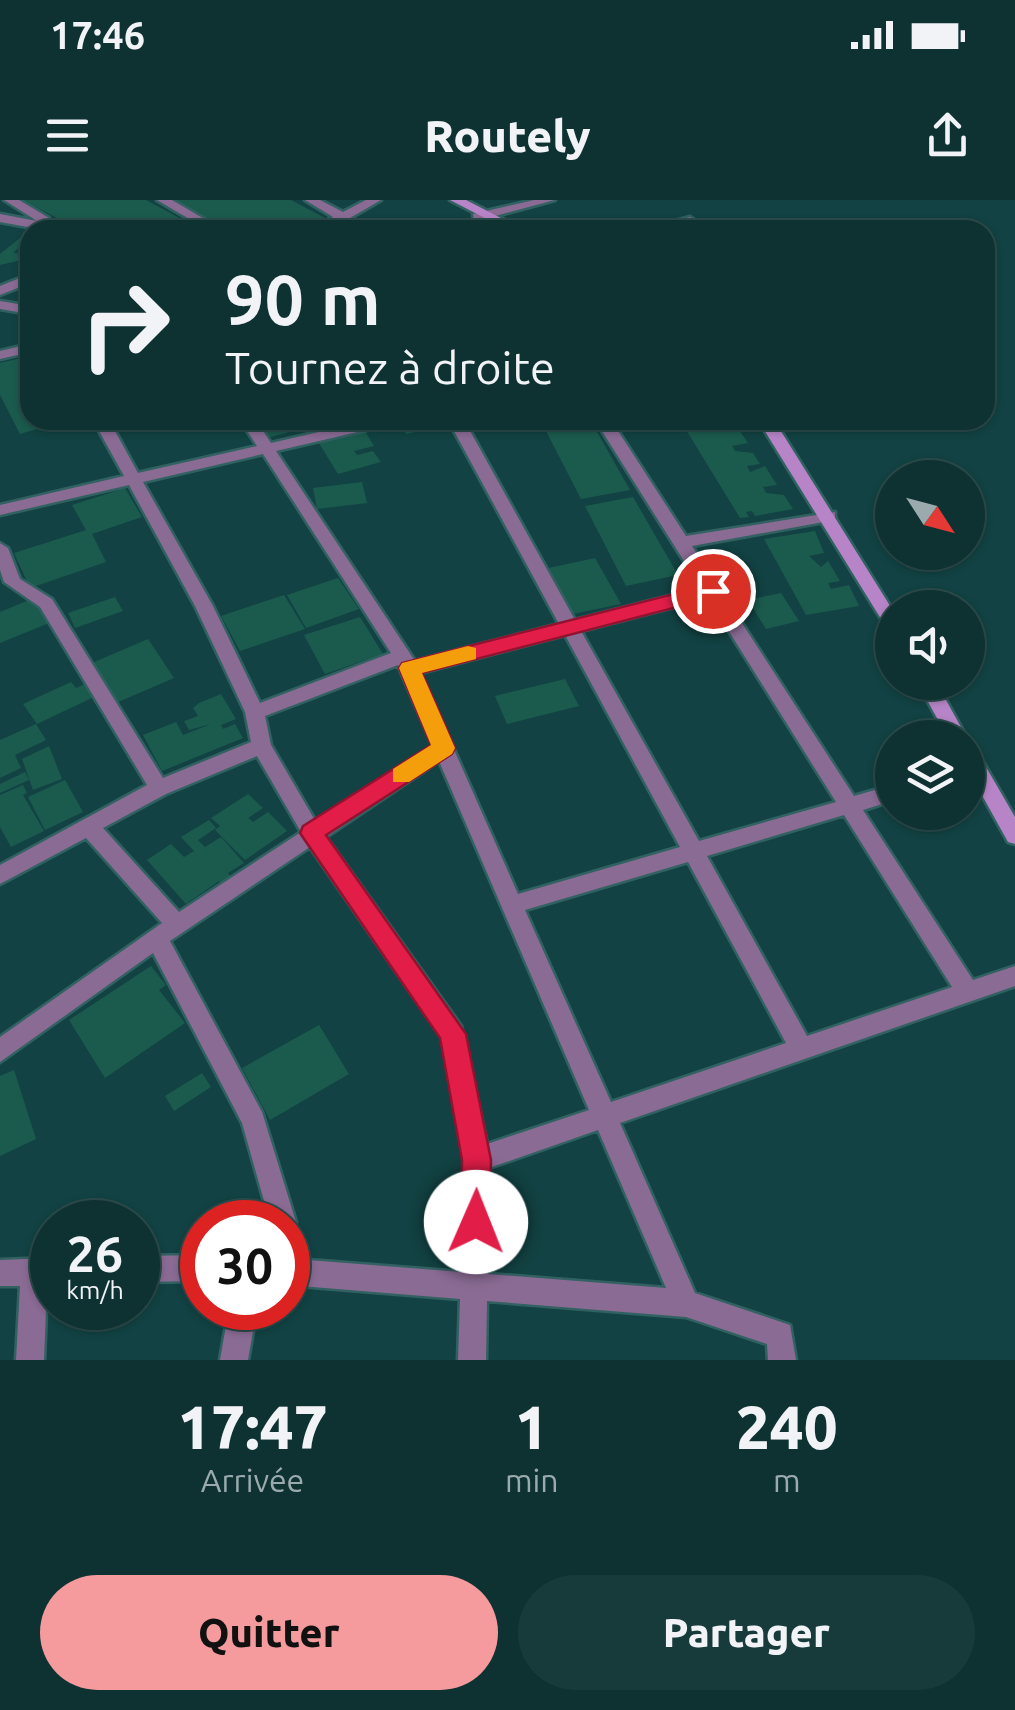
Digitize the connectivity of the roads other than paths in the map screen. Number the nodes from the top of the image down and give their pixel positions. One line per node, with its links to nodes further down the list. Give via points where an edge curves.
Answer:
1 (10, 200): 9 (street)
2 (163, 200): 10 (street)
3 (311, 200): 8 (street)
4 (375, 200): 8 (street)
5 (456, 200): 7 (street)
6 (548, 200): 7 (street)
7 (487, 214): 13 (street); 14 (street)
8 (343, 217): 11 (street); 12 (street)
9 (44, 220)
10 (200, 220)
11 (337, 220)
12 (345, 220)
13 (476, 220)
14 (499, 220)
15 (106, 430): 22 (street)
16 (254, 430): 21 (street)
17 (340, 430): 21 (street)
18 (461, 430): 29 (street)
19 (609, 430): 25 (street)
20 (773, 430): 24 (street)
21 (264, 446): 22 (street); 30 (street)
22 (132, 478): 23 (street); 31 (street)
23 (0, 510)
24 (829, 516): 25 (street); 28 (street)
25 (682, 542): 27 (street)
26 (0, 548): 34 (street, via 13,582 46,603)
27 (713, 591): 29 (street); 37 (street)
28 (875, 594)
29 (566, 628): 30 (street); 41 (street)
30 (406, 662): 31 (street); 33 (street)
31 (255, 712): 32 (street)
32 (260, 746): 34 (street); 39 (street)
33 (444, 748): 39 (street); 43 (street)
34 (159, 788): 38 (street)
35 (985, 788): 40 (street)
36 (875, 797): 37 (street)
37 (849, 804): 41 (street); 46 (street)
38 (89, 827): 42 (street); 44 (street)
39 (312, 833): 44 (street); 50 (street, via 452,1034)
40 (1015, 836)
41 (692, 853): 43 (street); 47 (street)
42 (2, 870)
43 (512, 905): 49 (street)
44 (167, 932): 48 (street); 51 (street, via 253,1120)
45 (1015, 976): 46 (street)
46 (968, 992): 47 (street)
47 (802, 1049): 49 (street)
48 (0, 1051)
49 (604, 1117): 50 (street); 56 (street)
50 (477, 1160): 55 (street)
51 (277, 1200)
52 (30, 1272): 53 (street)
53 (0, 1273)
54 (310, 1274): 55 (street)
55 (474, 1284): 56 (street); 61 (street)
56 (686, 1304): 62 (street, via 780,1335)
57 (34, 1330): 59 (street)
58 (240, 1330): 60 (street)
59 (30, 1360)
60 (234, 1360)
61 (472, 1360)
62 (782, 1360)

